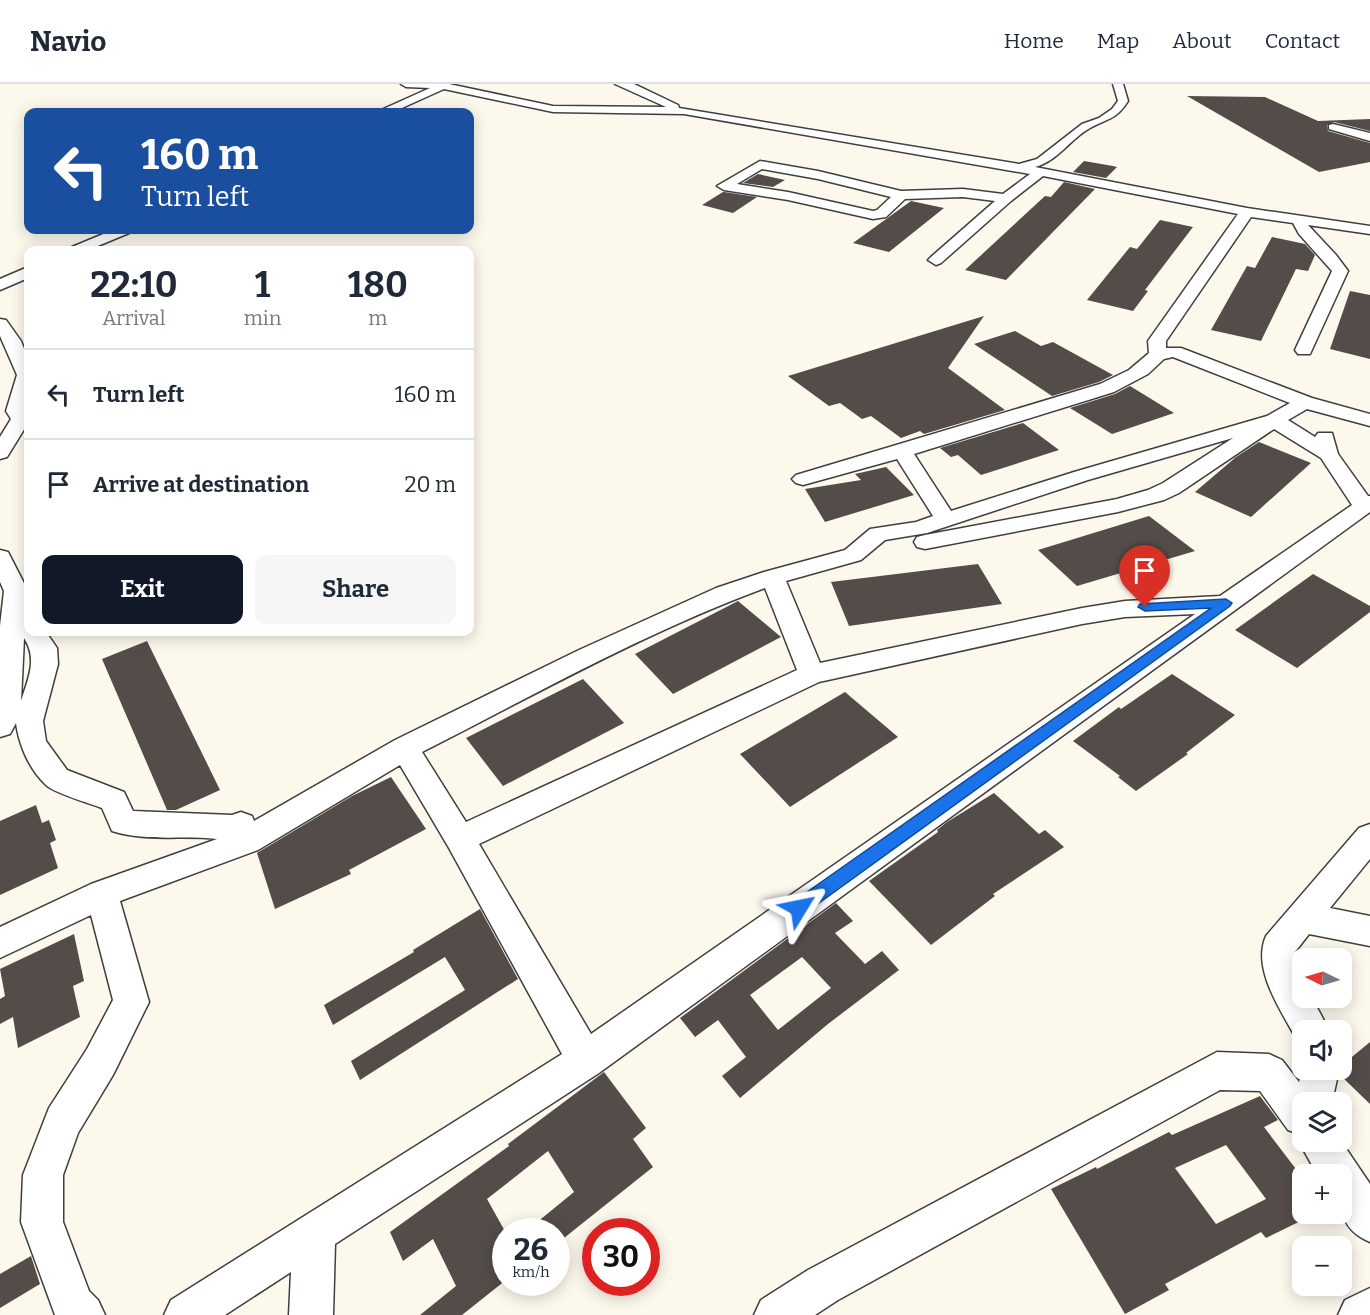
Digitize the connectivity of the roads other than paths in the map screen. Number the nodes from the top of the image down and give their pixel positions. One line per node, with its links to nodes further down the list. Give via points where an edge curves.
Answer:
1 (406, 84): 4 (street)
2 (620, 84): 6 (street)
3 (1118, 84): 13 (street, via 1124,102 1116,111 1086,126 1041,162)
4 (444, 86): 5 (street); 6 (street, via 553,109)
5 (394, 108)
6 (684, 111): 7 (street)
7 (741, 121): 9 (street); 11 (street)
8 (1333, 127): 10 (street)
9 (799, 131): 11 (street); 13 (street, via 841,144)
10 (1370, 136)
11 (762, 142): 12 (street)
12 (760, 165): 14 (street); 16 (street, via 724,186)
13 (1019, 168): 15 (street)
14 (821, 170): 16 (street); 17 (street)
15 (1041, 172): 18 (street); 19 (street)
16 (788, 195): 17 (street, via 877,215)
17 (901, 195): 18 (street, via 963,193)
18 (1006, 198): 24 (street)
19 (1247, 212): 20 (street); 28 (street)
20 (1301, 219): 21 (street); 29 (street, via 1304,231 1335,260 1340,271)
21 (1370, 230)
22 (115, 234): 23 (street)
23 (86, 246)
24 (936, 260)
25 (24, 274): 26 (street)
26 (0, 285)
27 (0, 324): 30 (street)
28 (1163, 349): 32 (street); 35 (street, via 1128,378 1107,388)
29 (1304, 350)
30 (24, 370)
31 (24, 382): 36 (street, via 16,411 21,419)
32 (1312, 404): 33 (street); 34 (street); 37 (street)
33 (1274, 420): 37 (street); 38 (street); 41 (street, via 1171,488)
34 (1370, 420)
35 (902, 451): 39 (street); 42 (street)
36 (0, 453)
37 (1328, 454): 40 (street)
38 (1081, 476): 41 (street); 42 (street)
39 (803, 479)
40 (1367, 504): 46 (street)
41 (1119, 505): 43 (street)
42 (946, 520): 43 (street, via 878,534)
43 (853, 555): 45 (street)
44 (0, 557): 47 (street, via 16,591)
45 (772, 577): 50 (street); 54 (street, via 588,656)
46 (1226, 603): 50 (street, via 1137,608 1082,616); 63 (street)
47 (24, 622)
48 (24, 631): 52 (street)
49 (34, 636): 51 (street, via 44,648 45,664)
50 (812, 674): 56 (street)
51 (30, 717): 53 (street); 57 (street, via 32,741 57,778 113,800 123,822 232,828 241,825)
52 (0, 728)
53 (0, 740)
54 (405, 748): 56 (street); 57 (street)
55 (1370, 837): 59 (street)
56 (460, 839): 63 (street)
57 (247, 841): 58 (street)
58 (102, 894): 61 (street); 69 (street, via 131,1002 63,1122 43,1175 42,1222 73,1306)
59 (1303, 918): 60 (street); 62 (street, via 1278,947 1277,959)
60 (1370, 931)
61 (0, 943)
62 (1306, 1020)
63 (586, 1060): 67 (street)
64 (1292, 1103): 72 (street, via 1269,1073 1216,1071 823,1285)
65 (1325, 1152): 66 (street)
66 (1370, 1221)
67 (314, 1234): 70 (street); 71 (street)
68 (1370, 1310): 73 (street)
69 (83, 1315)
70 (186, 1315)
71 (311, 1315)
72 (776, 1315)
73 (1360, 1315)

